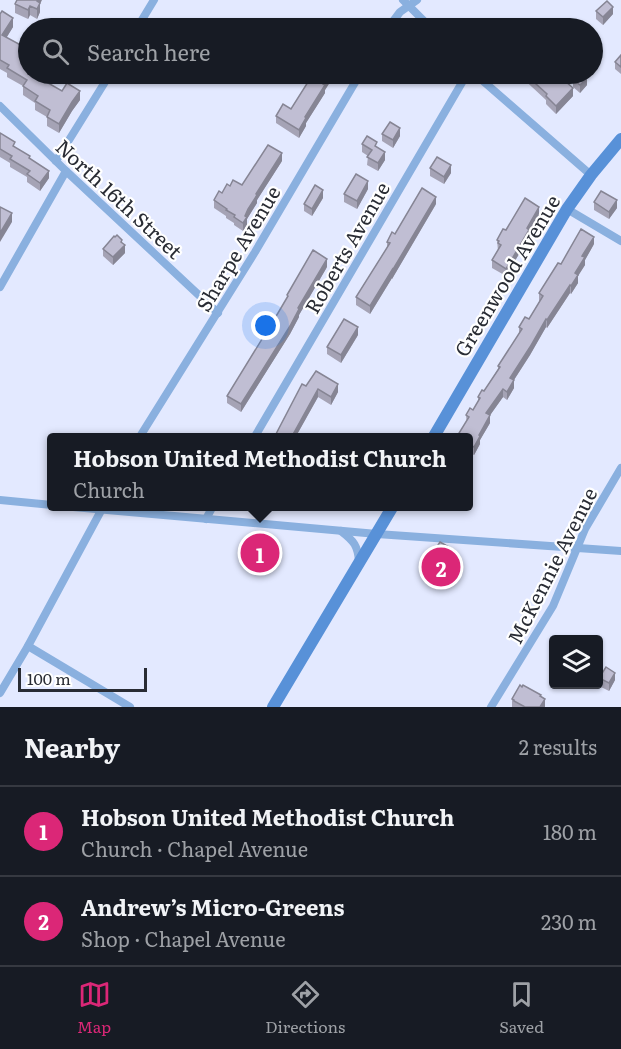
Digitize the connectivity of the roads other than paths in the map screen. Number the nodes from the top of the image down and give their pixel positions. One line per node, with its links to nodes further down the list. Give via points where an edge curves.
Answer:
1 (153, 0): 4 (street)
2 (417, 0): 3 (street)
3 (406, 3): 5 (street); 6 (street)
4 (142, 18)
5 (396, 18)
6 (421, 18)
7 (104, 84): 13 (street)
8 (354, 84): 19 (street, Sharpe Avenue)
9 (461, 84): 21 (street, Roberts Avenue)
10 (486, 84): 15 (street)
11 (0, 106): 13 (street, North 16th Street)
12 (621, 139): 15 (street, Greenwood Avenue)
13 (56, 161): 14 (street, North 16th Street)
14 (66, 171): 18 (street); 19 (street, North 16th Street)
15 (591, 175): 16 (street, Greenwood Avenue)
16 (567, 209): 17 (street); 22 (street, Greenwood Avenue)
17 (621, 241)
18 (0, 287)
19 (218, 313): 20 (street, Sharpe Avenue)
20 (142, 433)
21 (257, 433)
22 (436, 433)
23 (621, 468): 33 (street, McKennie Avenue)
24 (0, 500): 25 (street)
25 (47, 506)
26 (100, 511): 36 (street)
27 (130, 511): 30 (street)
28 (211, 511): 30 (street)
29 (390, 511): 32 (street)
30 (206, 519): 31 (street)
31 (341, 531): 32 (street); 35 (street, via 356,545)
32 (376, 534): 33 (street); 35 (street)
33 (576, 548): 34 (street); 40 (street, McKennie Avenue, via 553,606)
34 (621, 551)
35 (359, 563): 39 (street)
36 (28, 646): 37 (street); 38 (street)
37 (0, 693)
38 (130, 707)
39 (273, 707)
40 (491, 707)

